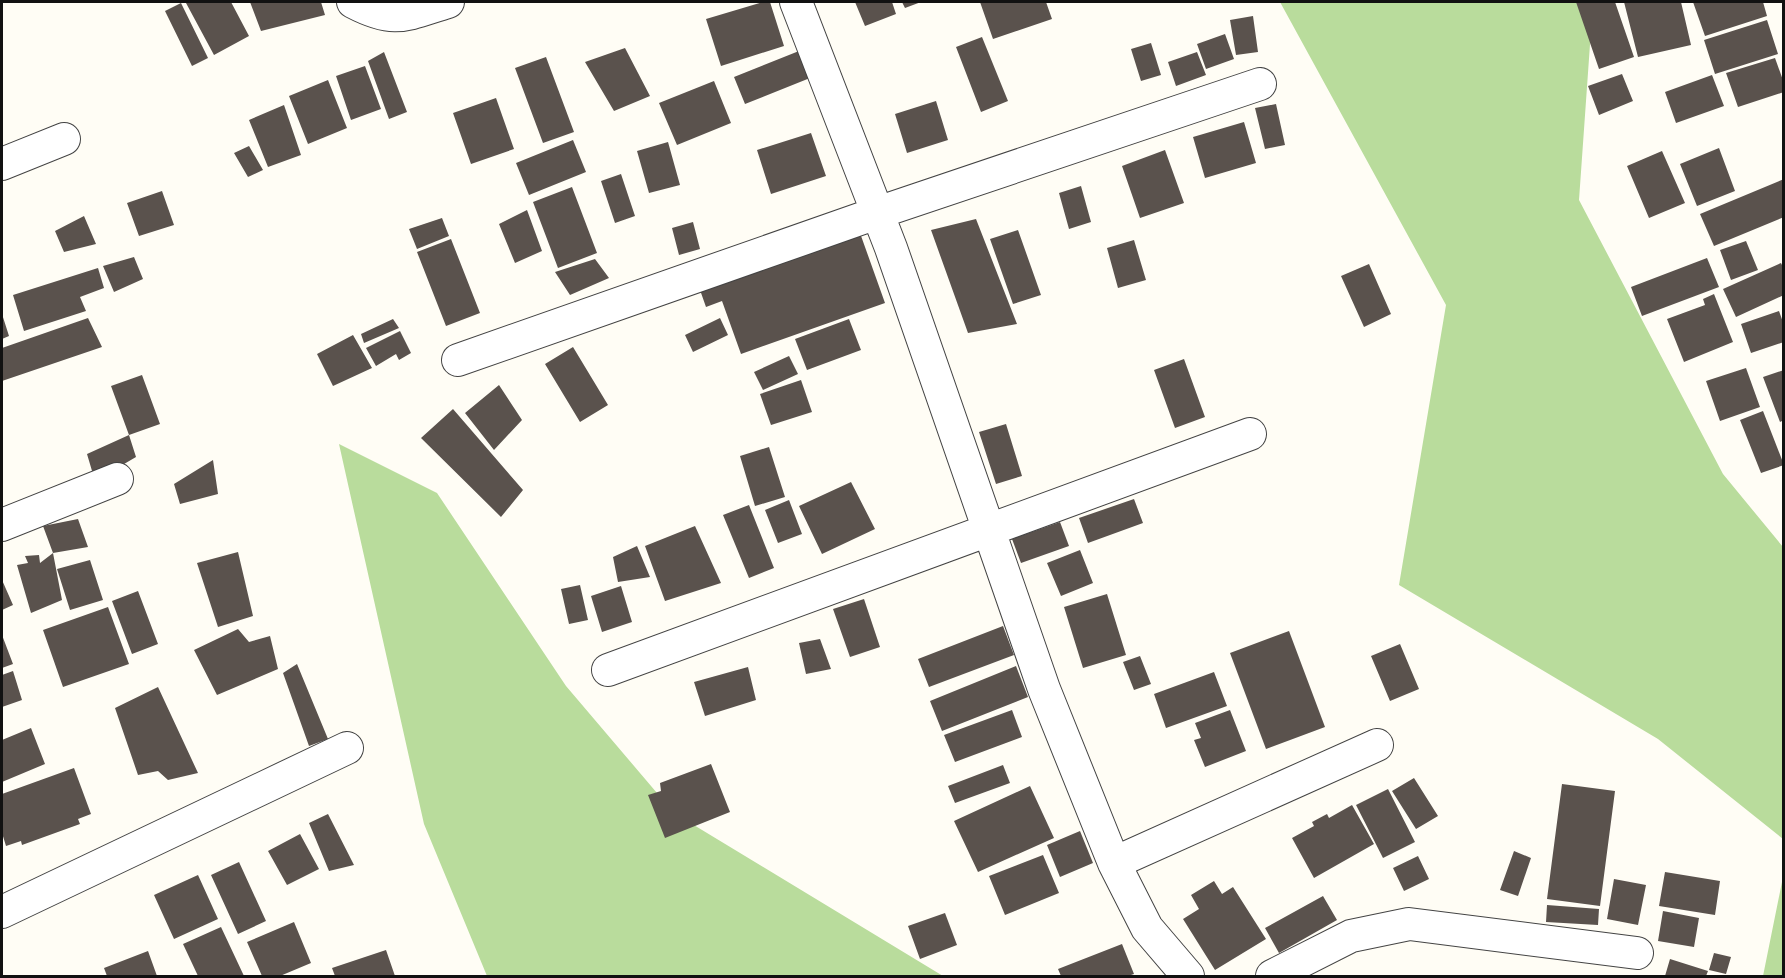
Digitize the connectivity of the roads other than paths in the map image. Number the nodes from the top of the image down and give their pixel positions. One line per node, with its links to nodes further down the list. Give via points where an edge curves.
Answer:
1 (353, 2): 2 (street, via 373,12 399,17)
2 (448, 2)
3 (796, 2): 7 (street)
4 (1260, 84): 7 (street)
5 (64, 139): 6 (street)
6 (2, 164)
7 (877, 213): 8 (street); 12 (street)
8 (458, 360)
9 (1250, 434): 12 (street)
10 (117, 479): 11 (street)
11 (2, 525)
12 (989, 529): 13 (street); 16 (street, via 1044,689)
13 (608, 670)
14 (1377, 746): 16 (street)
15 (347, 748): 17 (street)
16 (1114, 863): 19 (street, via 1147,928)
17 (2, 912)
18 (1636, 952): 20 (street, via 1410,924 1351,936)
19 (1188, 976)
20 (1272, 976)

